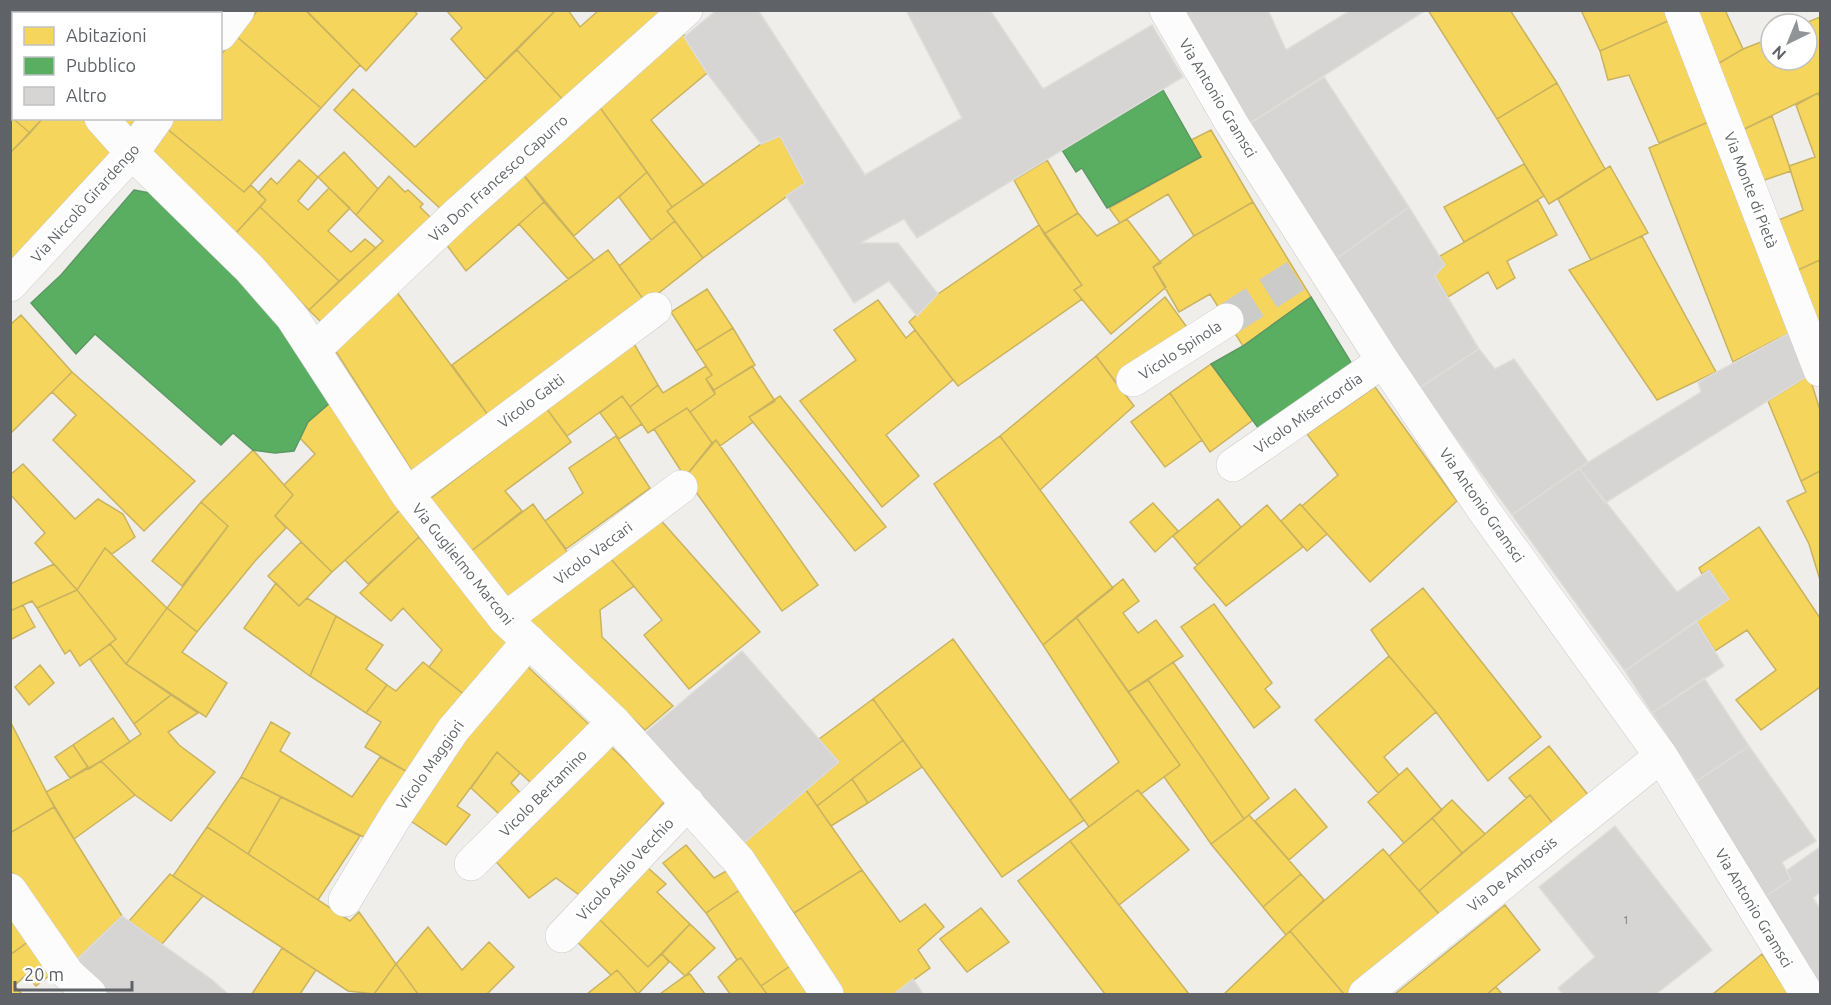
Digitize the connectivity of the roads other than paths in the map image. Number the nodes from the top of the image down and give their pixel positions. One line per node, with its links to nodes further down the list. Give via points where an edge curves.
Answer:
1 (238, 10): 5 (street)
2 (686, 10): 12 (street, Via Don Francesco Capurro, via 456,215)
3 (1166, 10): 13 (street, Via Antonio Gramsci, via 1308,268)
4 (1681, 10): 14 (street, Via Monte di Pietà)
5 (222, 31)
6 (103, 120): 8 (street, Via Guglielmo Marconi)
7 (157, 120): 8 (street, Via Niccolò Girardengo)
8 (132, 153): 9 (street, Via Niccolò Girardengo); 12 (street, Via Guglielmo Marconi, via 250,269 292,317)
9 (10, 285)
10 (655, 309): 18 (street, Vicolo Gatti)
11 (1227, 320): 15 (street, Vicolo Spinola)
12 (314, 350): 18 (street, Via Guglielmo Marconi)
13 (1383, 361): 16 (street, Vicolo Misericordia); 22 (street, Via Antonio Gramsci, via 1485,512)
14 (1821, 370)
15 (1133, 380)
16 (1233, 465)
17 (681, 487): 19 (street, Vicolo Vaccari)
18 (407, 494): 19 (street, Via Guglielmo Marconi)
19 (505, 619): 20 (street, Via Guglielmo Marconi)
20 (529, 641): 21 (street, Via Guglielmo Marconi); 26 (street, Vicolo Maggiori, via 453,730 394,817)
21 (614, 722): 23 (street, Via Guglielmo Marconi); 24 (street, Vicolo Bertamino)
22 (1661, 756): 30 (street, Via De Ambrosis); 31 (street, Via Antonio Gramsci)
23 (688, 803): 27 (street, Vicolo Asilo Vecchio); 29 (street, Via Guglielmo Marconi, via 740,861)
24 (471, 864)
25 (10, 890): 28 (street, via 68,974)
26 (345, 900)
27 (562, 936)
28 (90, 994)
29 (827, 994)
30 (1365, 994)
31 (1807, 994)

